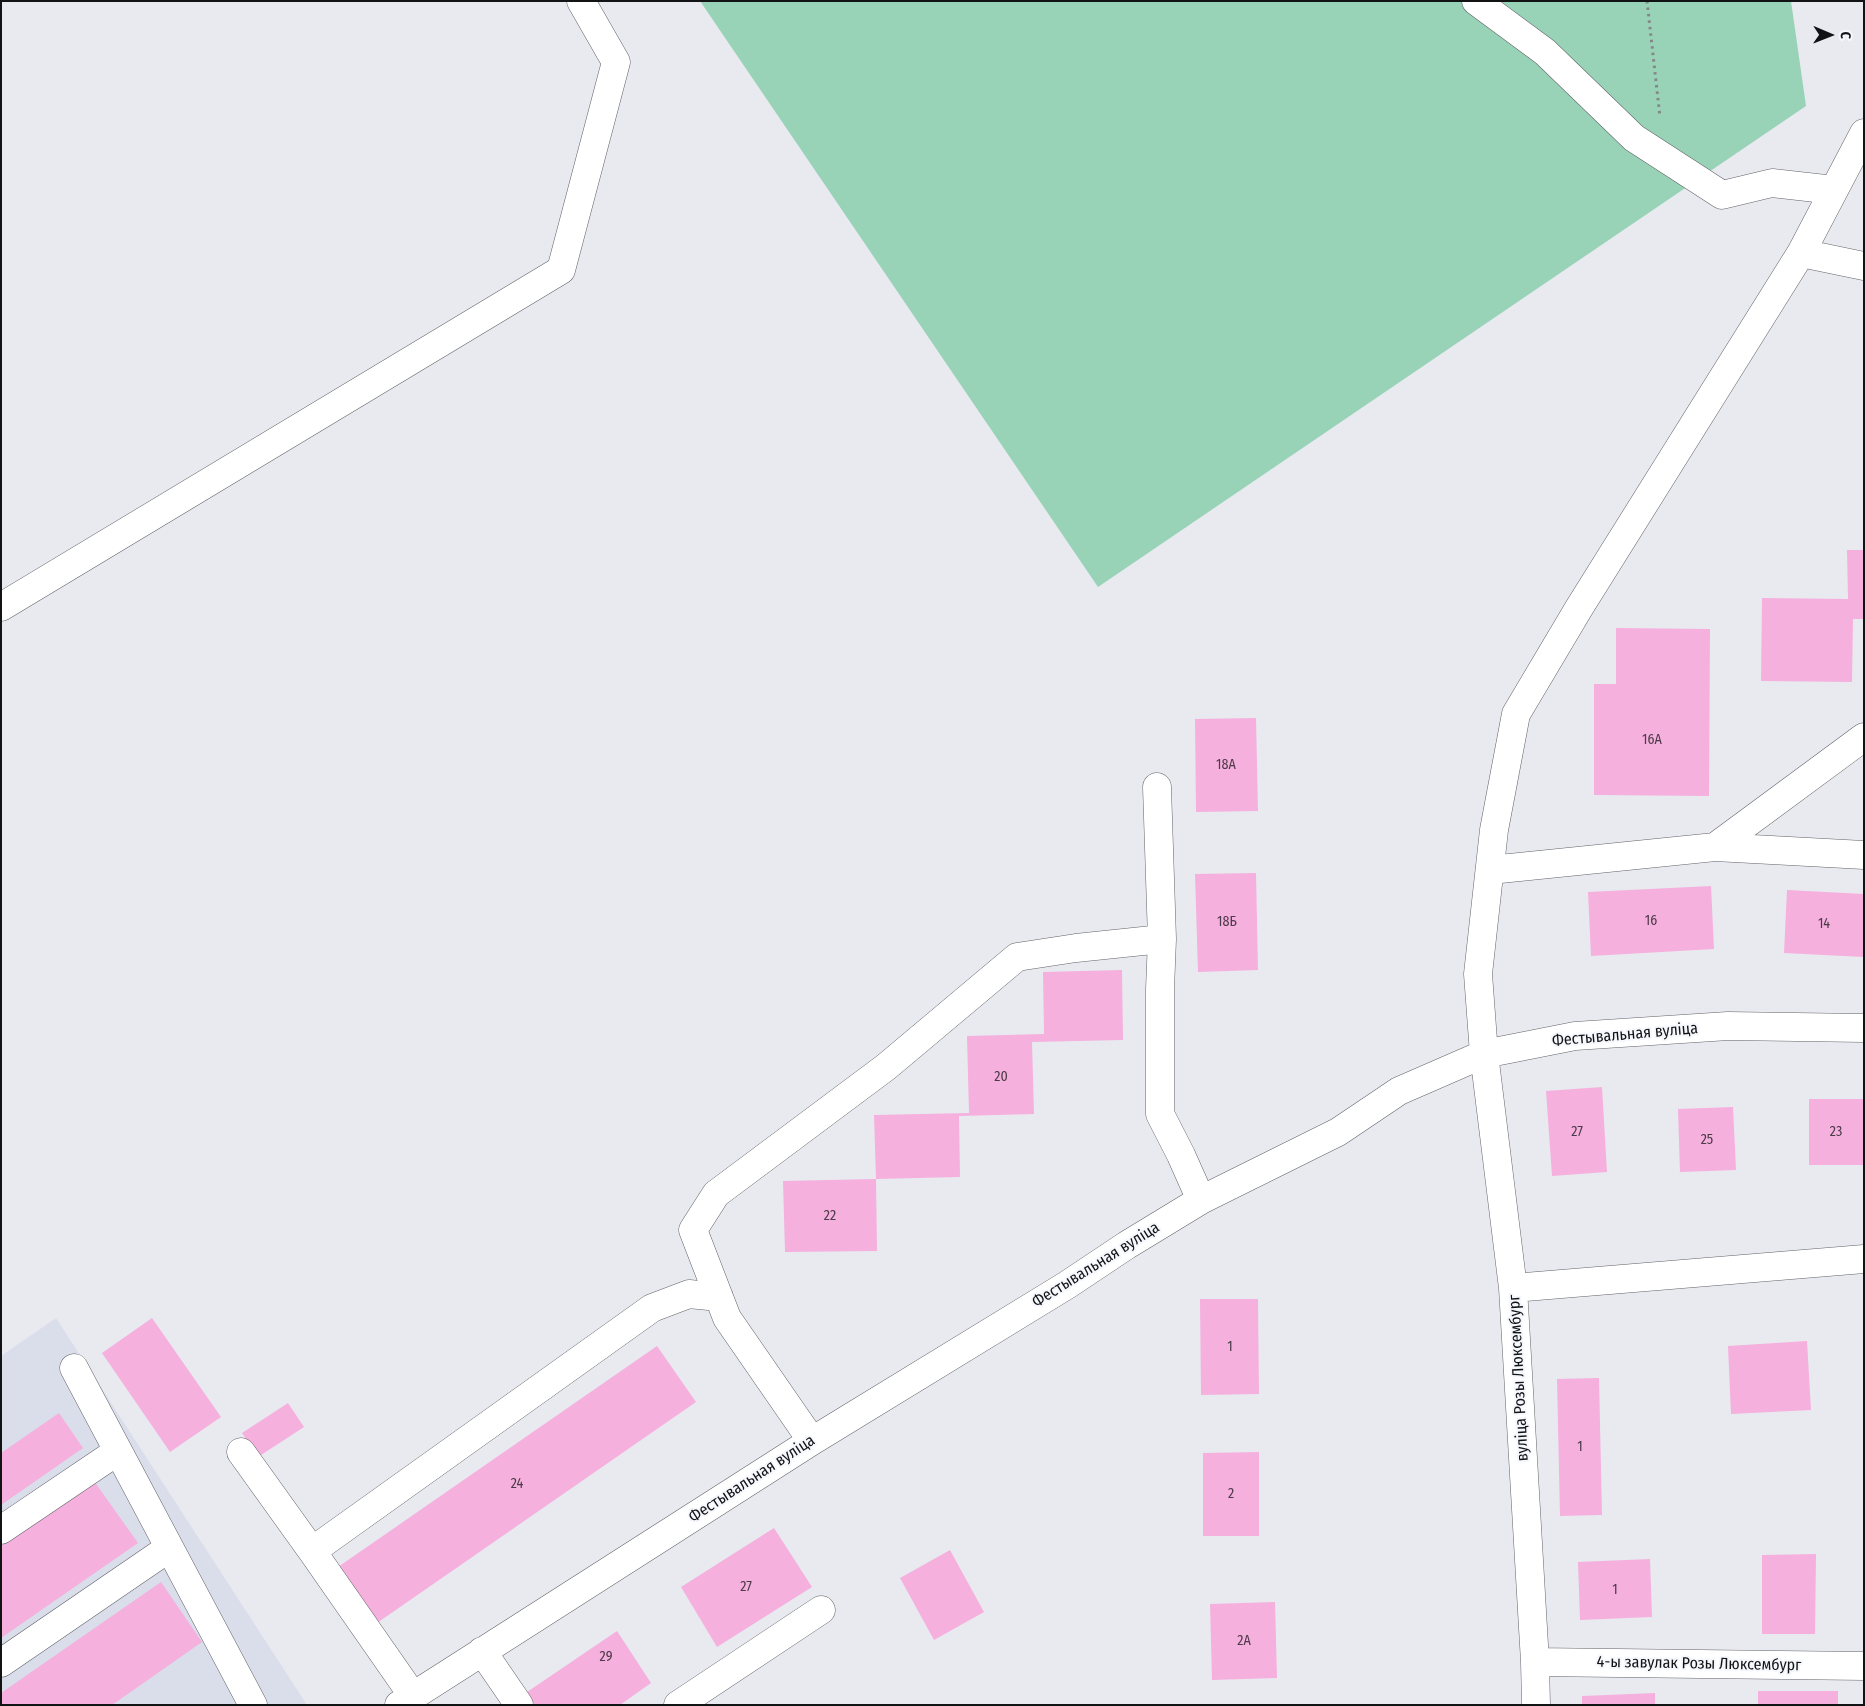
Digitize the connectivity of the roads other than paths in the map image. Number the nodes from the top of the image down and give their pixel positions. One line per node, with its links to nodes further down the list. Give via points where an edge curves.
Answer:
1 (581, 1): 7 (street, via 616,62 560,270)
2 (1476, 1): 4 (street, via 1545,52 1634,138 1722,195 1772,183)
3 (1864, 133): 4 (street, вуліца Розы Люксембург)
4 (1847, 177): 5 (street, вуліца Розы Люксембург)
5 (1801, 253): 6 (street); 12 (street, вуліца Розы Люксембург, via 1516,714 1494,830)
6 (1864, 266)
7 (1, 607)
8 (1864, 737): 10 (street)
9 (1157, 787): 13 (street)
10 (1715, 848): 11 (street); 12 (street)
11 (1864, 855)
12 (1490, 870): 15 (street, вуліца Розы Люксембург, via 1478,974)
13 (1162, 939): 16 (street, via 1160,1114); 19 (street, via 1017,957 886,1067 716,1194 693,1230)
14 (1864, 1028): 15 (street, Фестывальная вуліца, via 1728,1026 1575,1036)
15 (1484, 1054): 16 (street, Фестывальная вуліца, via 1399,1091 1338,1132); 18 (street, вуліца Розы Люксембург)
16 (1201, 1200): 21 (street, Фестывальная вуліца)
17 (1864, 1259): 18 (street)
18 (1514, 1288): 29 (street, вуліца Розы Люксембург)
19 (719, 1297): 21 (street, via 727,1318); 26 (street, via 688,1294 652,1308)
20 (74, 1368): 22 (street)
21 (812, 1440): 28 (street, Фестывальная вуліца)
22 (118, 1450): 24 (street); 25 (street)
23 (241, 1452): 26 (street)
24 (1, 1530)
25 (170, 1548): 30 (street); 33 (street)
26 (312, 1551): 32 (street)
27 (822, 1610): 35 (street)
28 (482, 1651): 32 (street, Фестывальная вуліца); 34 (street)
29 (1535, 1662): 31 (street, 4-ы завулак Розы Люксембург); 36 (street, вуліца Розы Люксембург)
30 (1, 1663)
31 (1864, 1666)
32 (406, 1700)
33 (253, 1705)
34 (519, 1705)
35 (678, 1705)
36 (1536, 1705)

